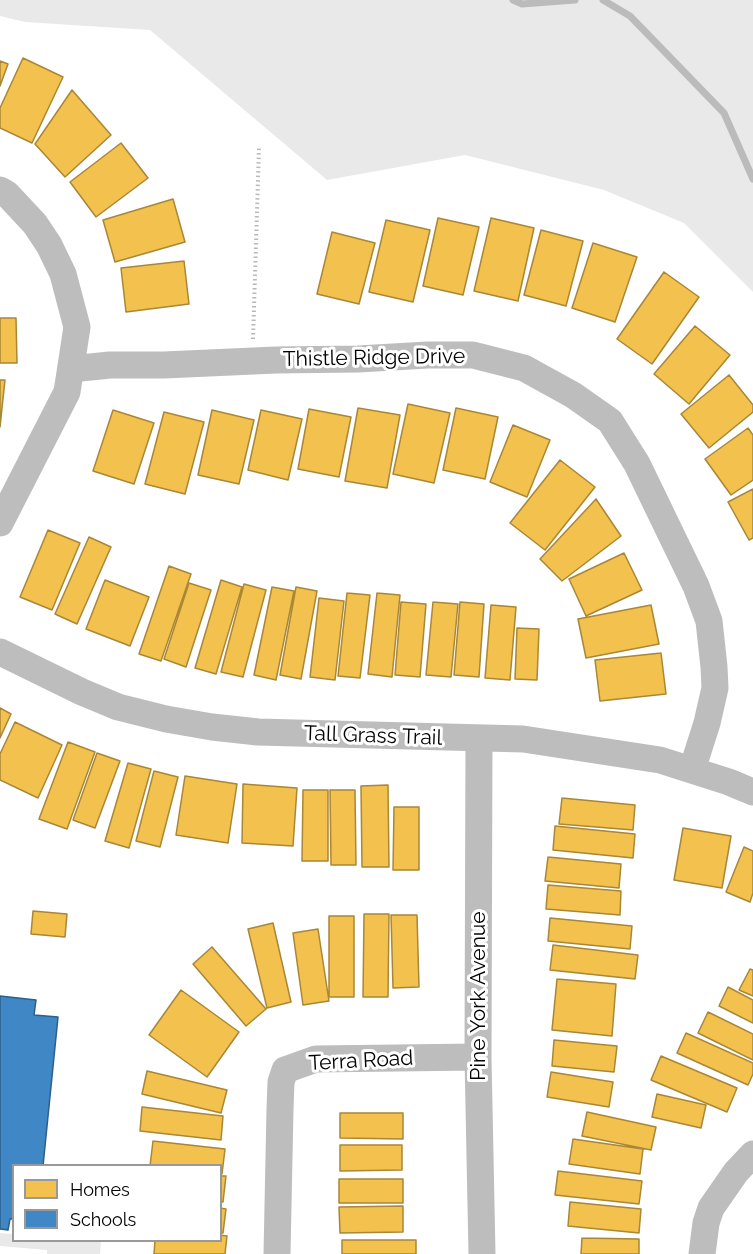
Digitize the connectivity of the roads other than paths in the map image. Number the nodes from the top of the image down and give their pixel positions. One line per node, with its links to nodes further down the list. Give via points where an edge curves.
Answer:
1 (0, 190): 2 (street, via 35,224 63,274 77,327)
2 (70, 369): 3 (street, via 67,392); 6 (street, Thistle Ridge Drive, via 473,355 524,368 573,395 610,421 642,474 709,621 715,688)
3 (0, 523)
4 (0, 652): 5 (street, Tall Grass Trail, via 118,707 166,719 258,732)
5 (479, 738): 6 (street, Tall Grass Trail, via 523,739 635,754); 8 (street, Pine York Avenue)
6 (692, 770): 7 (street, Tall Grass Trail)
7 (753, 792)
8 (478, 1057): 10 (street, Terra Road, via 316,1059 285,1070 281,1082); 11 (street, Pine York Avenue)
9 (753, 1154): 12 (street, via 711,1208)
10 (277, 1254)
11 (482, 1254)
12 (702, 1254)

